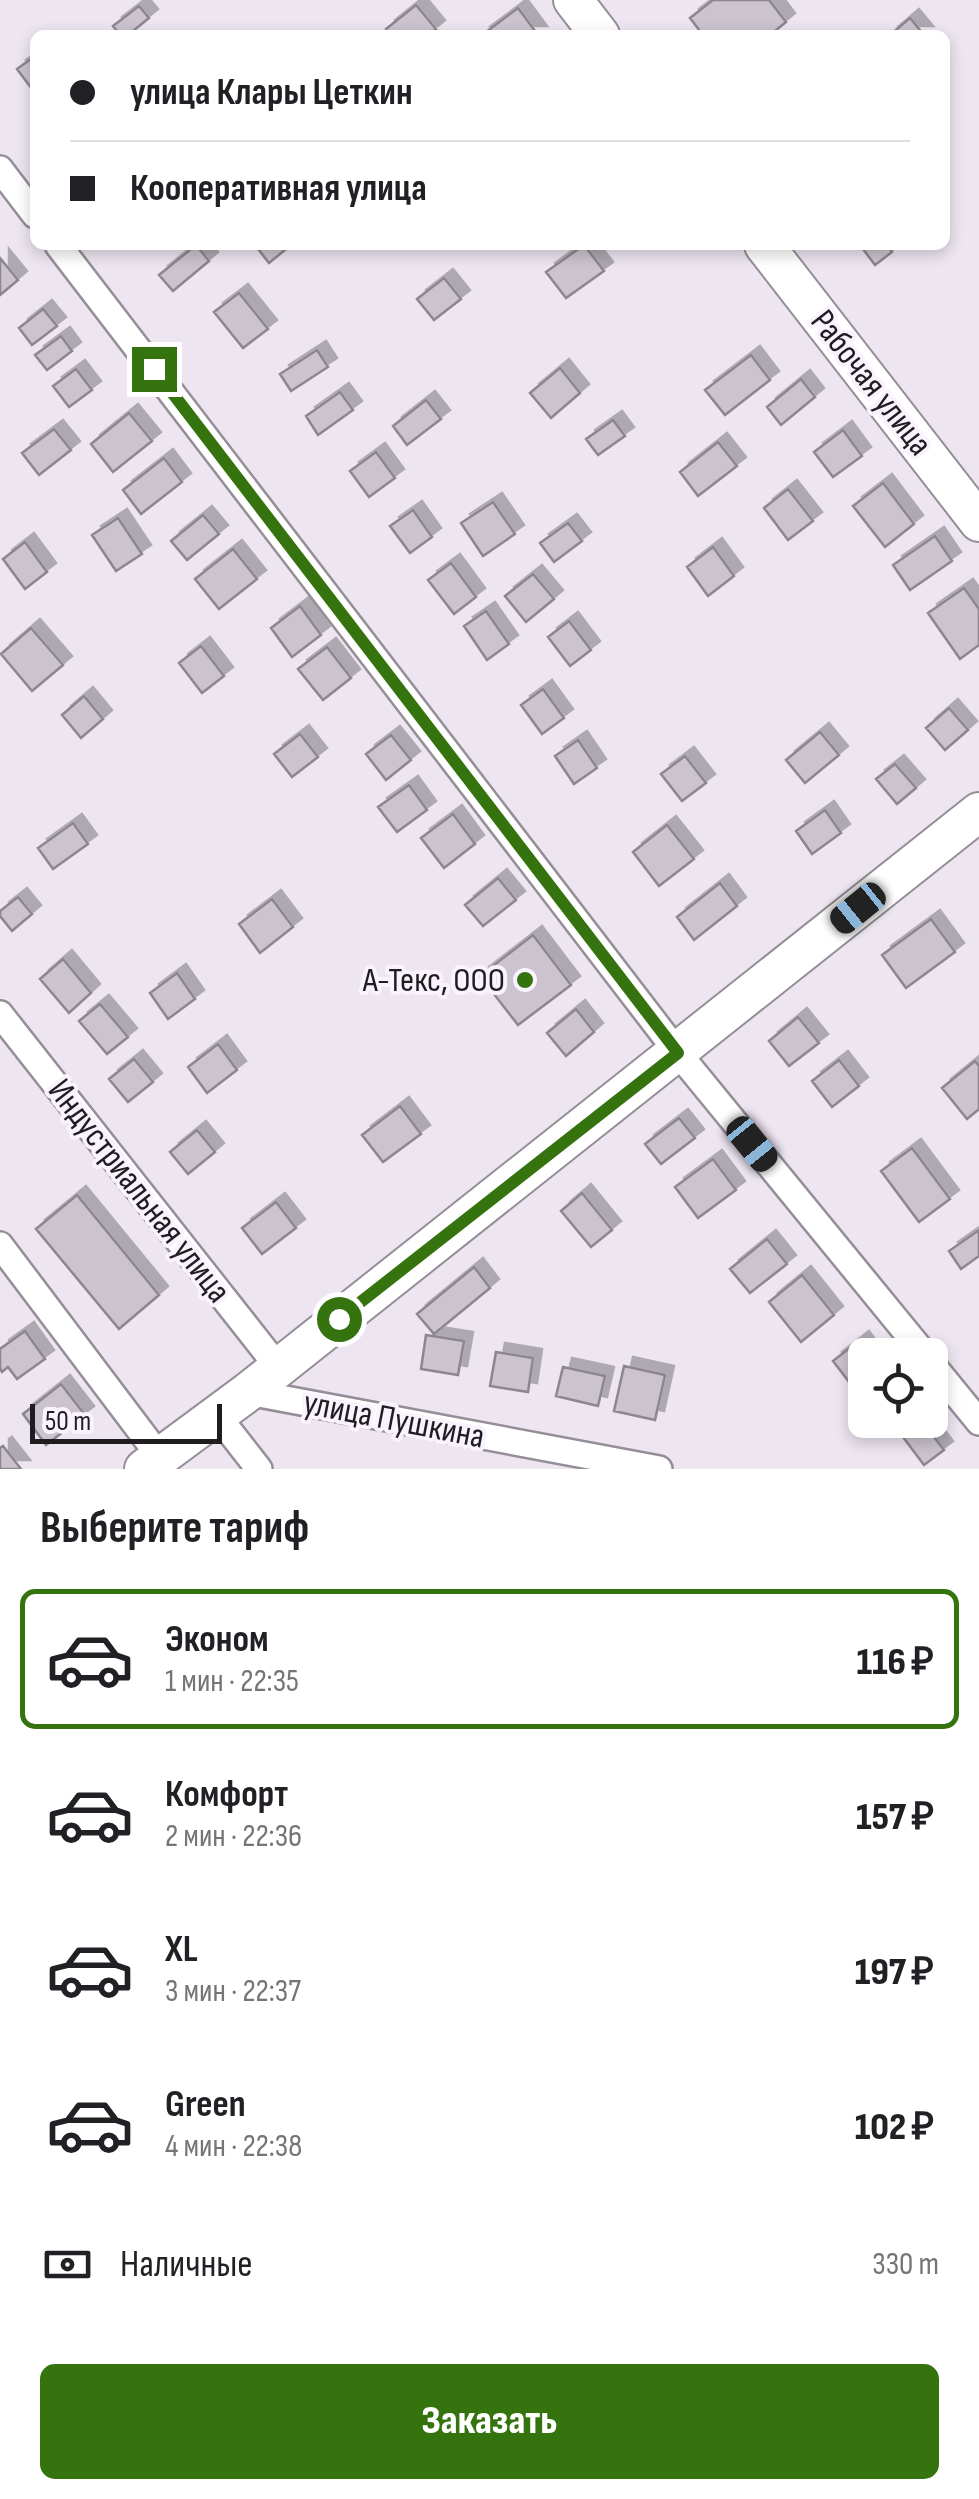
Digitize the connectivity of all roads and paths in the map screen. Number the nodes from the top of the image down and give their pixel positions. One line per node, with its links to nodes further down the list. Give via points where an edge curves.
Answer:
1 (572, 0): 2 (street)
2 (596, 30)
3 (0, 169): 4 (street)
4 (30, 208)
5 (62, 250): 10 (street)
6 (768, 250): 7 (street, Рабочая улица)
7 (979, 522)
8 (979, 812): 10 (street)
9 (0, 1014): 13 (street, Индустриальная улица)
10 (678, 1053): 12 (street); 13 (street)
11 (0, 1245): 18 (street)
12 (910, 1338)
13 (278, 1367): 15 (street)
14 (948, 1384): 17 (street)
15 (248, 1392): 16 (street); 20 (street, улица Пушкина)
16 (216, 1414): 18 (street); 19 (street)
17 (979, 1422)
18 (152, 1463)
19 (259, 1469)
20 (659, 1469)

